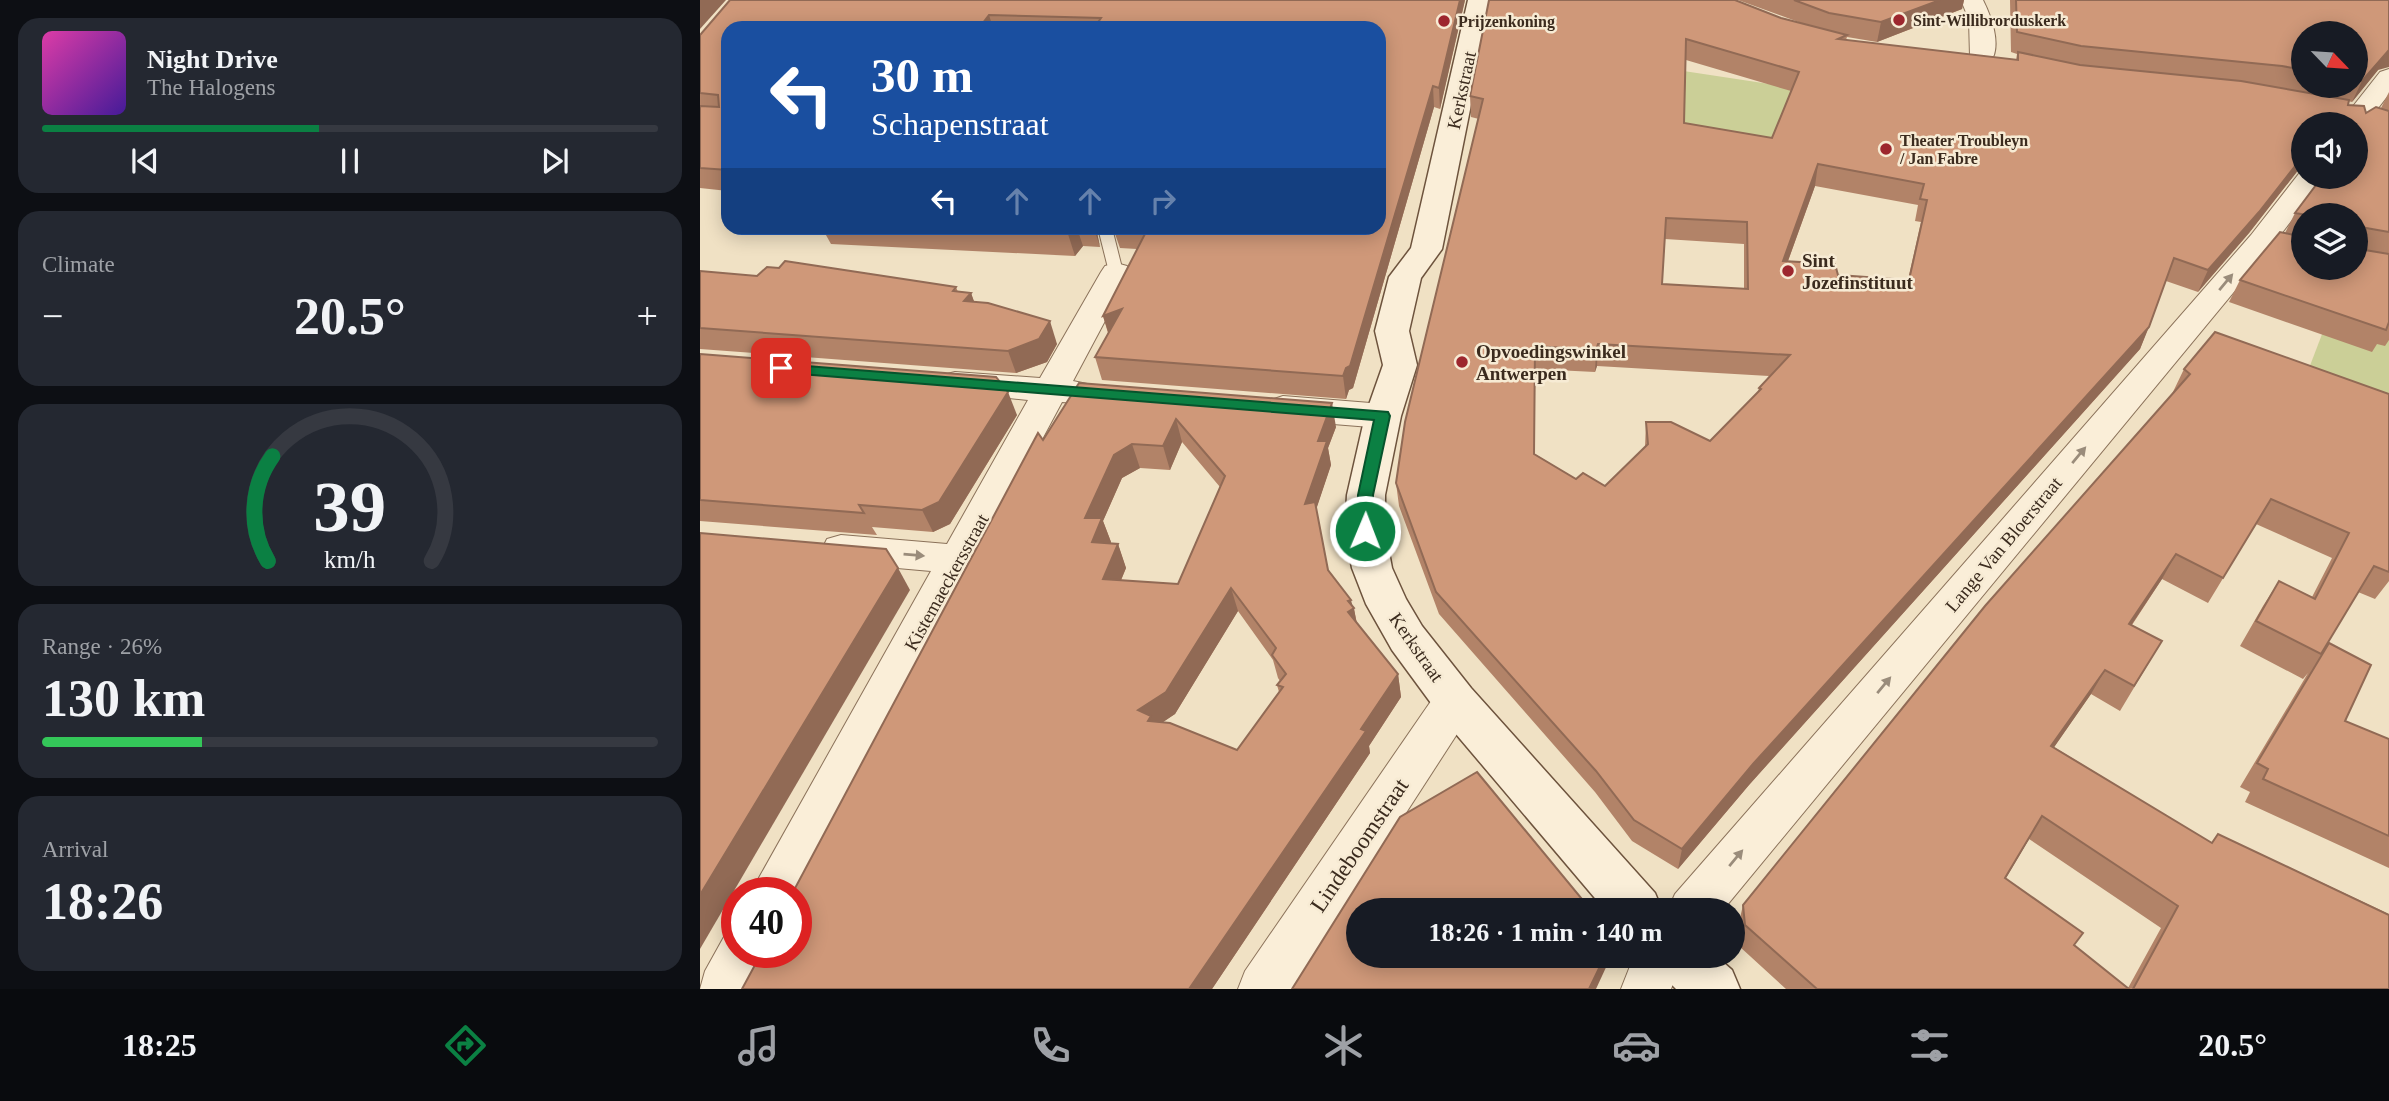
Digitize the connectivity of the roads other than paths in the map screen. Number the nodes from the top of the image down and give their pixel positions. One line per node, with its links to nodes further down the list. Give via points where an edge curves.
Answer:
1 (1480, 0): 15 (street, Kerkstraat, via 1426,249 1405,277 1392,331 1400,365)
2 (1972, 0): 3 (street, via 1981,20 1970,57)
3 (2010, 63)
4 (2389, 77): 5 (street)
5 (2352, 112)
6 (2368, 120): 7 (street)
7 (2389, 124)
8 (2305, 189): 21 (street, Lange Van Bloerstraat, one-way to 8, via 2277,244)
9 (1107, 235): 10 (lane)
10 (1116, 272): 12 (street, Kistemaeckersstraat)
11 (929, 380): 12 (street)
12 (1053, 391): 13 (street); 17 (street, Kistemaeckersstraat)
13 (1111, 395)
14 (1247, 405): 15 (street)
15 (1383, 416): 18 (street, Kerkstraat, via 1366,495 1365,531 1372,568 1407,638)
16 (808, 547): 17 (street, one-way to 17)
17 (958, 559): 19 (street, Kistemaeckersstraat)
18 (1455, 701): 20 (street, Kerkstraat); 26 (street, Lindeboomstraat)
19 (783, 877)
20 (1627, 898)
21 (1703, 898)
22 (734, 968): 25 (street)
23 (1655, 968): 27 (street)
24 (1691, 968): 28 (street)
25 (723, 989)
26 (1263, 989)
27 (1646, 989)
28 (1713, 989)

